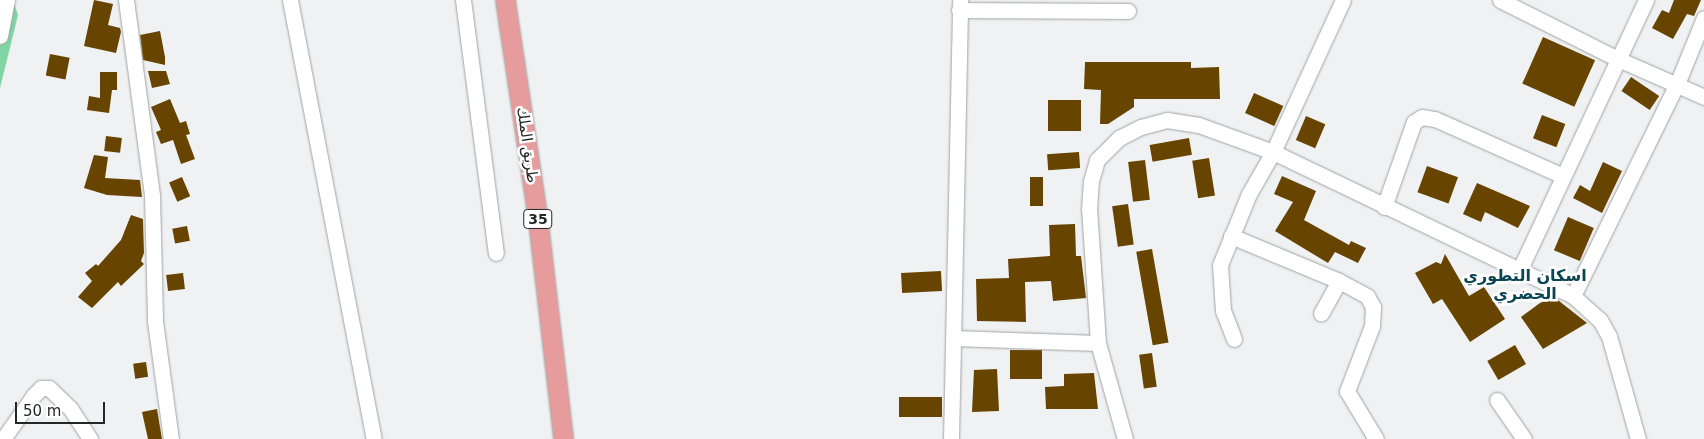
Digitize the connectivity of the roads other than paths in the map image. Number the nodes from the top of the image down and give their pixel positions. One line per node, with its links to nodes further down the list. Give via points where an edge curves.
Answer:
1 (7, 0): 13 (street)
2 (126, 0): 32 (street, via 152,196 155,321)
3 (290, 0): 33 (street)
4 (463, 0): 21 (street)
5 (505, 0): 34 (main road, طريق الملك / 35, via 537,213)
6 (1343, 0): 17 (street)
7 (1500, 0): 9 (street)
8 (1646, 0): 14 (street)
9 (1518, 4): 14 (street)
10 (960, 5): 11 (street); 26 (street)
11 (1128, 11)
12 (1704, 18): 15 (street)
13 (0, 36)
14 (1618, 59): 15 (street); 18 (street)
15 (1677, 84): 16 (street); 24 (street)
16 (1704, 97)
17 (1273, 152): 19 (street); 20 (street); 28 (street, via 1200,125 1167,120 1141,127 1119,138 1097,160 1090,209)
18 (1561, 175): 19 (street, via 1435,119 1422,117 1414,122); 22 (street)
19 (1384, 207): 22 (street)
20 (1231, 236): 23 (street); 27 (street, via 1220,265 1223,311)
21 (496, 253)
22 (1520, 269): 24 (street)
23 (1340, 281): 25 (street); 37 (street, via 1367,296 1373,307 1372,326 1347,391)
24 (1573, 296): 39 (street, via 1600,320 1609,336)
25 (1320, 313)
26 (954, 338): 28 (street); 35 (street)
27 (1234, 339)
28 (1098, 343): 36 (street)
29 (1497, 400): 38 (street)
30 (3, 439): 31 (street, via 41,388 49,388 70,408)
31 (90, 439)
32 (171, 439)
33 (374, 439)
34 (563, 439)
35 (952, 439)
36 (1124, 439)
37 (1376, 439)
38 (1524, 439)
39 (1638, 439)

